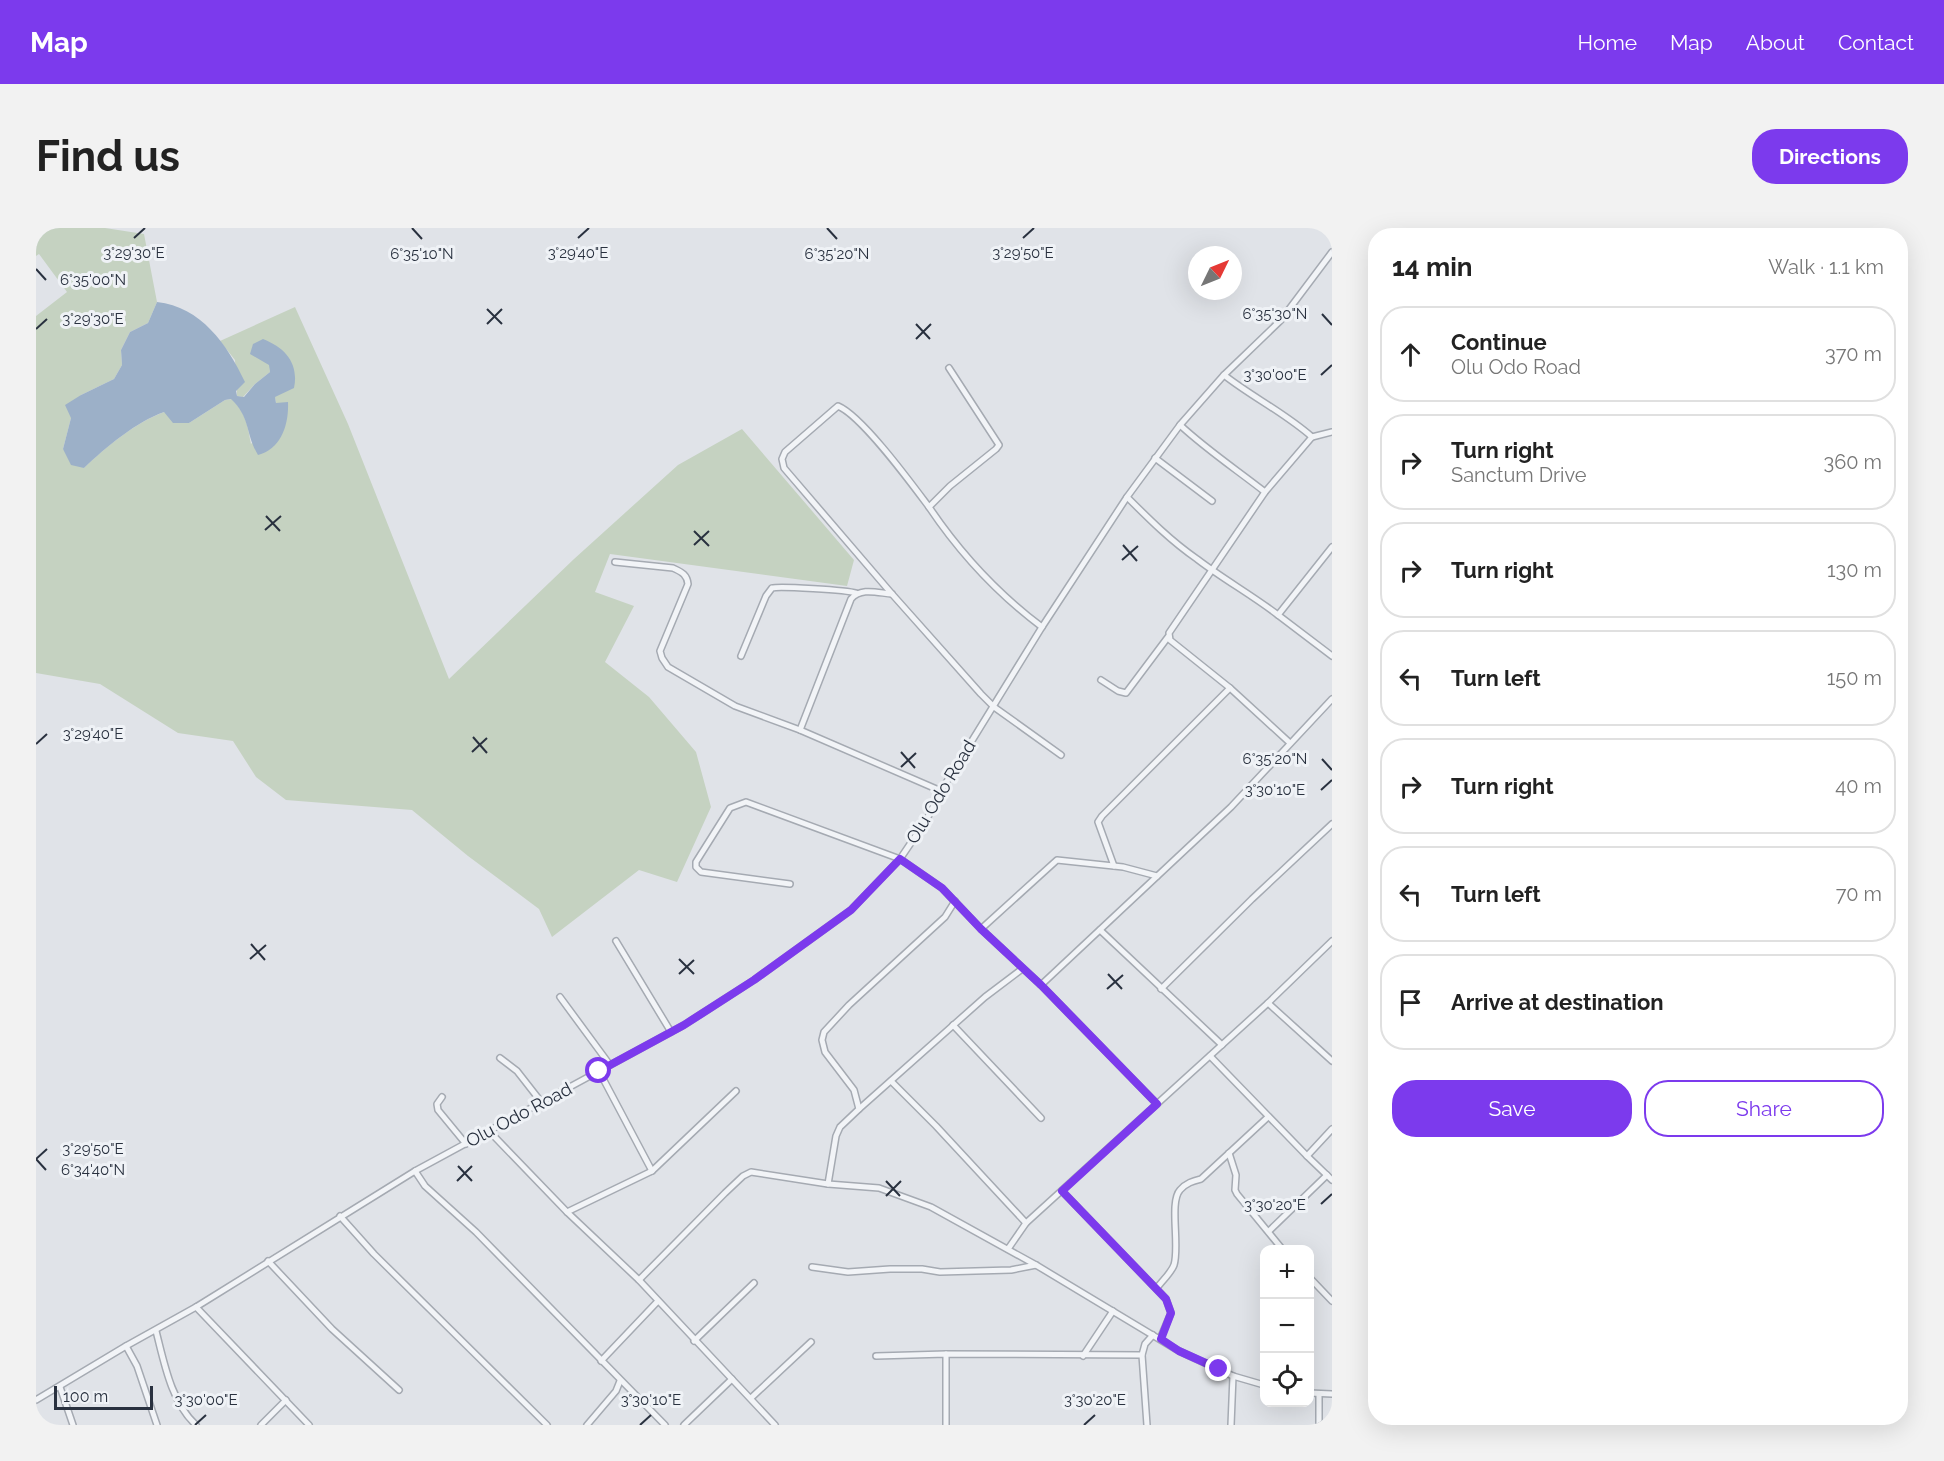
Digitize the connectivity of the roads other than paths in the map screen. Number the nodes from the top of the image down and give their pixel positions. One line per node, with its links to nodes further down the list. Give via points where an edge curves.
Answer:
1 (1332, 252): 3 (street, Olu Odo Road, via 1281,320)
2 (949, 368): 11 (street, via 999,445)
3 (1224, 375): 4 (street, Olu Odo Road); 6 (street)
4 (1180, 425): 7 (street, Olu Odo Road); 8 (street)
5 (1332, 432): 6 (street)
6 (1312, 437): 8 (street)
7 (1155, 458): 9 (street, Olu Odo Road); 10 (street)
8 (1265, 492): 14 (street)
9 (1126, 497): 14 (street); 18 (street, Olu Odo Road)
10 (1212, 501)
11 (929, 507): 16 (street, via 848,410 838,406 785,452 784,468); 18 (street, via 994,587)
12 (1332, 547): 17 (street)
13 (615, 562): 26 (street, via 673,568 687,578 688,584 660,651 668,667 735,706)
14 (1212, 569): 17 (street); 19 (street)
15 (856, 593): 16 (street); 20 (street, via 772,588); 26 (street)
16 (891, 594): 25 (street)
17 (1278, 615): 21 (street)
18 (1042, 627): 25 (street, Olu Odo Road)
19 (1168, 637): 22 (street, via 1126,693); 23 (street)
20 (741, 656)
21 (1332, 656)
22 (1101, 680)
23 (1230, 688): 27 (street); 32 (street, via 1098,822)
24 (1332, 699): 27 (street)
25 (994, 707): 28 (street); 29 (street, Olu Odo Road)
26 (800, 730): 29 (street)
27 (1290, 743): 33 (street, via 1231,807)
28 (1061, 754)
29 (941, 791): 31 (street, Olu Odo Road)
30 (1332, 824): 42 (street)
31 (900, 859): 34 (street, via 746,802 730,808 696,867 701,872); 35 (street); 46 (street, Olu Odo Road, via 851,910 754,980)
32 (1114, 866): 33 (street); 36 (street, via 1058,860)
33 (1157, 876): 37 (street)
34 (790, 884)
35 (955, 901): 36 (street); 58 (street, via 945,917 824,1032 825,1052 854,1090)
36 (981, 929): 40 (street)
37 (1100, 930): 41 (street); 42 (street)
38 (616, 941): 46 (street)
39 (1332, 941): 44 (street)
40 (1022, 969): 41 (street); 45 (street)
41 (1041, 985): 57 (street)
42 (1161, 989): 47 (street)
43 (560, 997): 51 (street)
44 (1268, 1003): 47 (street); 50 (street)
45 (953, 1025): 53 (street); 60 (street)
46 (671, 1032): 51 (street, Olu Odo Road)
47 (1222, 1045): 48 (street)
48 (1210, 1056): 57 (street); 59 (street)
49 (500, 1058): 56 (street, via 517,1071)
50 (1332, 1061)
51 (610, 1065): 52 (street, Olu Odo Road)
52 (599, 1071): 56 (street, Olu Odo Road); 67 (street)
53 (891, 1081): 58 (street); 73 (street)
54 (736, 1091): 67 (street)
55 (442, 1097): 63 (street, via 438,1110)
56 (542, 1103): 62 (street, Olu Odo Road)
57 (1157, 1104): 70 (street)
58 (859, 1109): 69 (street, via 836,1136)
59 (1268, 1117): 64 (street); 65 (street)
60 (1041, 1118)
61 (1332, 1129): 65 (street)
62 (489, 1131): 63 (street, Olu Odo Road); 71 (street)
63 (466, 1144): 66 (street, Olu Odo Road)
64 (1229, 1153): 74 (street, via 1236,1175 1235,1190); 83 (street, via 1201,1179 1179,1190 1174,1265)
65 (1307, 1156): 68 (street)
66 (415, 1171): 72 (street, Olu Odo Road); 98 (street, via 425,1186 476,1232)
67 (652, 1171): 71 (street)
68 (1330, 1178): 74 (street)
69 (828, 1184): 76 (street, via 889,1191 931,1207); 80 (street, via 752,1172 743,1176)
70 (1062, 1191): 73 (street); 83 (street)
71 (567, 1212): 80 (street)
72 (340, 1216): 77 (street, Olu Odo Road); 116 (street)
73 (1026, 1223): 76 (street)
74 (1269, 1231): 75 (street)
75 (1279, 1245)
76 (1008, 1249): 78 (street)
77 (268, 1261): 86 (street, Olu Odo Road); 104 (street, via 332,1329)
78 (1036, 1265): 79 (street, via 1011,1270 890,1269 855,1273); 87 (street)
79 (812, 1267)
80 (639, 1280): 84 (street)
81 (1314, 1282): 85 (street)
82 (754, 1283): 91 (street)
83 (1157, 1288): 90 (street, via 1171,1313)
84 (658, 1301): 91 (street); 98 (street)
85 (1332, 1301)
86 (196, 1307): 88 (street, Olu Odo Road); 110 (street)
87 (1113, 1311): 89 (street); 97 (street)
88 (156, 1331): 93 (street, Olu Odo Road); 113 (street, via 178,1401)
89 (1153, 1335): 90 (street); 95 (street)
90 (1161, 1339): 99 (street)
91 (694, 1341): 100 (street)
92 (811, 1342): 108 (street)
93 (126, 1346): 103 (street, Olu Odo Road); 112 (street)
94 (946, 1354): 96 (street); 97 (street); 121 (street)
95 (1142, 1355): 97 (street); 122 (street)
96 (876, 1356)
97 (1083, 1356)
98 (601, 1361): 101 (street)
99 (1233, 1376): 102 (street); 123 (street)
100 (732, 1379): 108 (street); 119 (street)
101 (620, 1381): 117 (street); 118 (street)
102 (1260, 1384)
103 (60, 1387): 109 (street, Olu Odo Road); 111 (street)
104 (399, 1390)
105 (1314, 1393): 106 (street)
106 (1319, 1394): 107 (street); 124 (street)
107 (1332, 1394)
108 (751, 1398): 120 (street)
109 (36, 1400)
110 (286, 1400): 114 (street); 115 (street)
111 (74, 1425)
112 (157, 1425)
113 (196, 1425)
114 (261, 1425)
115 (309, 1425)
116 (547, 1425)
117 (587, 1425)
118 (665, 1425)
119 (684, 1425)
120 (775, 1425)
121 (946, 1425)
122 (1147, 1425)
123 (1231, 1425)
124 (1319, 1425)

